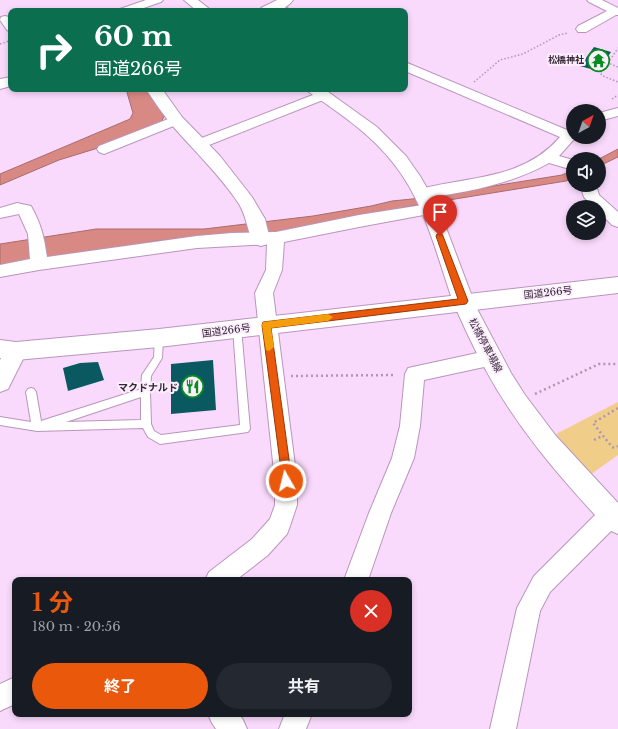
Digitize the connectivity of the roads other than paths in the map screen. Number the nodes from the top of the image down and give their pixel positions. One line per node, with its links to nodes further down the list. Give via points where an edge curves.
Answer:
1 (157, 0): 5 (street)
2 (190, 0): 6 (main road)
3 (287, 0): 7 (main road)
4 (593, 0): 8 (street)
5 (133, 8)
6 (201, 8)
7 (276, 8)
8 (616, 12): 9 (street)
9 (582, 29)
10 (408, 67): 16 (street)
11 (156, 92): 15 (main road)
12 (318, 92): 18 (street); 23 (main road, 松橋停車場線, via 370,129 390,148)
13 (618, 112): 14 (street)
14 (606, 115)
15 (176, 120): 18 (main road); 19 (street)
16 (566, 132)
17 (566, 139): 20 (street)
18 (199, 144): 26 (main road, via 246,201)
19 (104, 149)
20 (548, 158): 21 (street); 23 (street, via 518,172)
21 (566, 163)
22 (590, 192): 25 (street, via 592,197)
23 (426, 201): 26 (street, via 359,220); 30 (main road, 松橋停車場線)
24 (0, 213): 27 (street, via 17,208 25,210 36,234)
25 (618, 221)
26 (264, 233): 27 (street); 31 (street, via 274,270 264,292)
27 (39, 262): 28 (street)
28 (0, 271)
29 (618, 285): 30 (main road, 国道266号)
30 (464, 301): 31 (main road, 国道266号); 35 (main road, 松橋停車場線)
31 (266, 325): 32 (main road, 国道266号); 43 (street, via 286,481 286,505 279,526 260,547)
32 (237, 328): 33 (main road, 国道266号); 40 (lane, via 245,429 160,440 151,434)
33 (159, 338): 34 (main road, 国道266号); 38 (lane, via 158,358 147,375)
34 (8, 350): 36 (main road)
35 (491, 358): 42 (main road, 松橋停車場線, via 518,402 560,458); 44 (street, via 416,374 410,426 403,458)
36 (0, 382)
37 (31, 392): 41 (lane)
38 (145, 392): 40 (lane); 41 (lane)
39 (0, 421): 41 (lane)
40 (146, 424): 41 (lane)
41 (37, 427)
42 (615, 517): 51 (street, via 538,590 529,608)
43 (221, 577)
44 (357, 577)
45 (12, 692): 46 (street)
46 (0, 698)
47 (224, 717): 49 (street)
48 (298, 717): 50 (street)
49 (234, 729)
50 (292, 729)
51 (503, 729)

